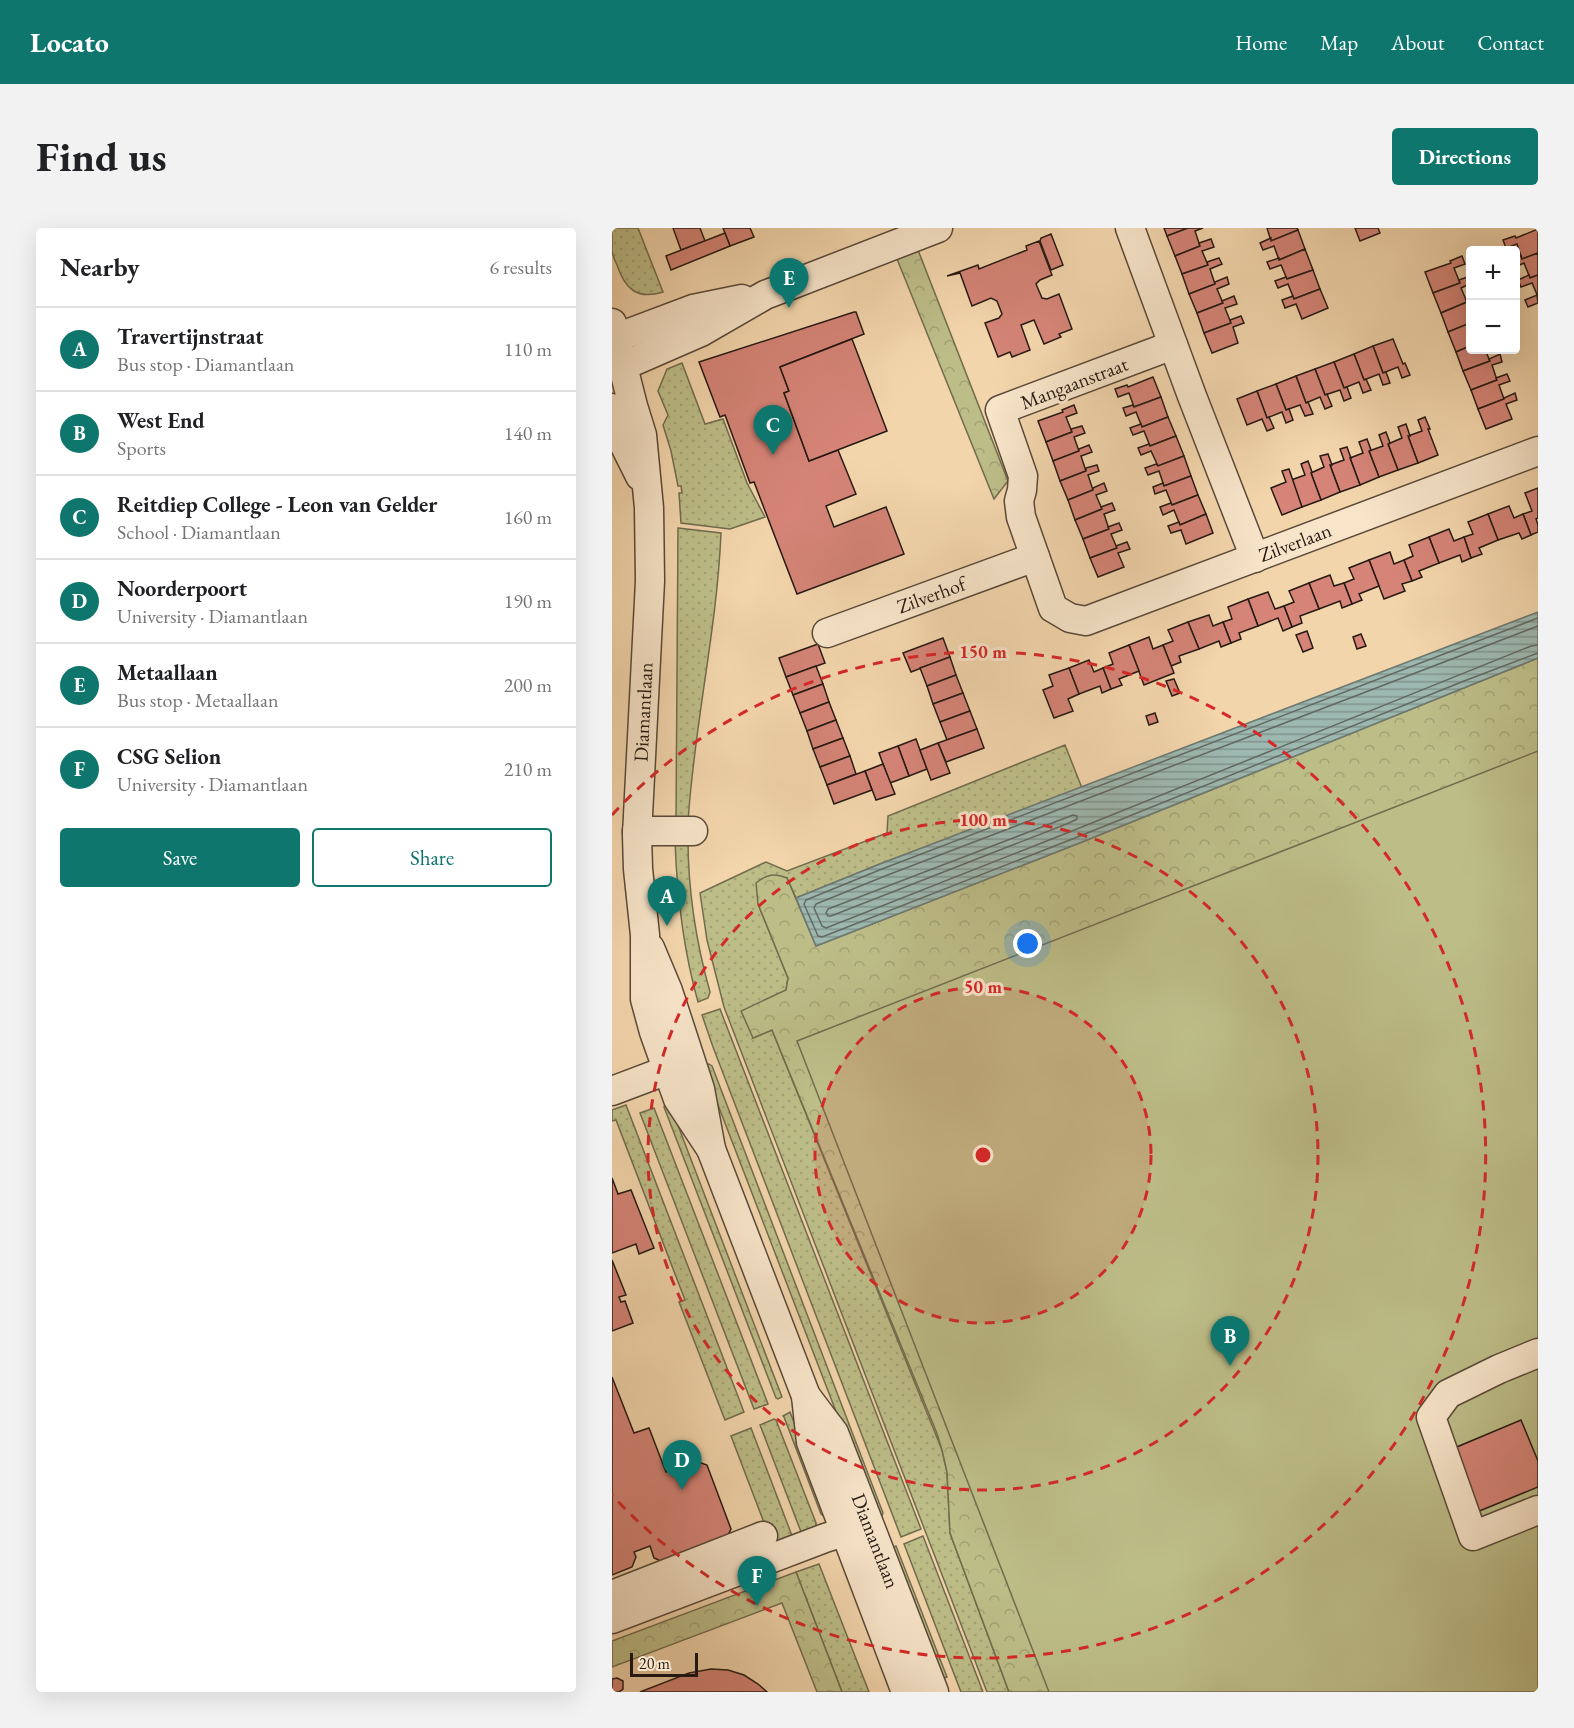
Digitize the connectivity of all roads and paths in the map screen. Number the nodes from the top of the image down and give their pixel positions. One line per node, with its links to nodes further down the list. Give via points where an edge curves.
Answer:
1 (938, 228): 3 (street)
2 (1130, 228): 4 (street)
3 (910, 233): 5 (street, via 765,295 701,332)
4 (1173, 345): 9 (street, Mangaanstraat, via 1000,410 1023,476 1021,517); 10 (street)
5 (615, 346): 8 (street, Diamantlaan, via 642,435)
6 (612, 408): 8 (street, Diamantlaan, via 623,442)
7 (1538, 451): 10 (street, Zilverlaan)
8 (646, 489): 13 (street, Diamantlaan, via 650,581)
9 (1035, 557): 11 (street, Mangaanstraat); 12 (street, Zilverhof)
10 (1255, 558): 11 (street, Zilverlaan, via 1086,621 1070,618)
11 (1053, 608)
12 (827, 633)
13 (637, 831): 14 (street); 15 (street, Diamantlaan, via 645,935 645,999 654,1032)
14 (693, 831)
15 (679, 1065): 16 (street); 19 (street, Diamantlaan, via 678,1099 711,1149 806,1396 834,1433)
16 (612, 1091)
17 (1538, 1353): 18 (street, via 1448,1395 1431,1417 1473,1536)
18 (1538, 1510)
19 (857, 1527): 22 (street); 23 (street, Diamantlaan); 24 (street, Diamantlaan)
20 (763, 1536): 21 (street)
21 (612, 1595)
22 (612, 1619)
23 (906, 1692)
24 (934, 1692)

